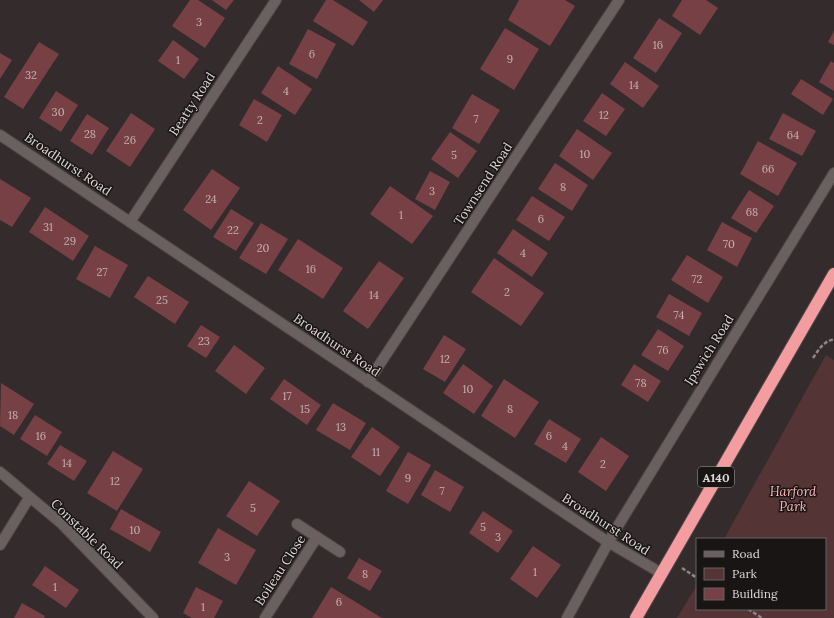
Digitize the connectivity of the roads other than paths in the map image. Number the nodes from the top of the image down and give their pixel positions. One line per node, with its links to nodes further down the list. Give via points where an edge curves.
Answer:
1 (276, 0): 5 (street, Beatty Road)
2 (619, 0): 7 (street, Townsend Road)
3 (0, 135): 5 (street, Broadhurst Road)
4 (834, 173): 12 (street, Ipswich Road)
5 (130, 222): 7 (street, Broadhurst Road)
6 (834, 274): 15 (highway, A140)
7 (368, 382): 12 (street, Broadhurst Road)
8 (0, 472): 9 (street, Constable Road)
9 (29, 498): 13 (street); 16 (street, Constable Road, via 62,524)
10 (297, 524): 11 (street, Boileau Close)
11 (317, 537): 14 (street, Boileau Close); 17 (street, Boileau Close)
12 (608, 542): 15 (street, Broadhurst Road); 18 (street)
13 (0, 545)
14 (340, 552)
15 (661, 573): 19 (highway, A140)
16 (153, 618)
17 (264, 618)
18 (567, 618)
19 (636, 618)

